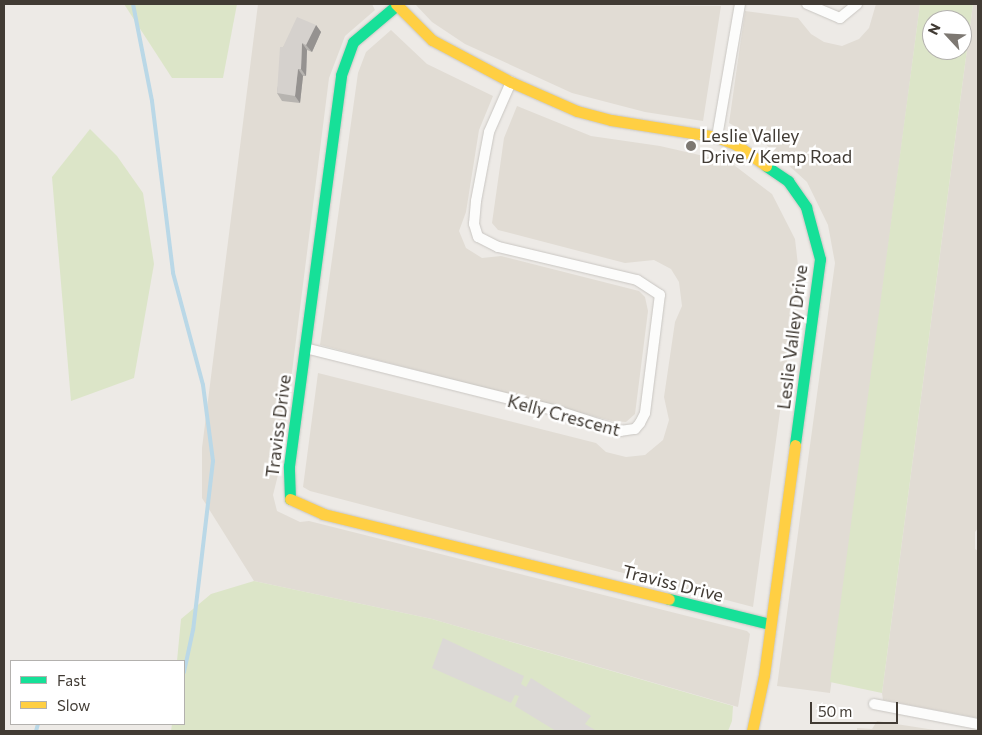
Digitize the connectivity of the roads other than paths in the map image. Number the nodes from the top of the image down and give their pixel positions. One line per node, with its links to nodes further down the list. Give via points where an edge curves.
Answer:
1 (396, 4): 5 (street, Leslie Valley Drive, via 432,40); 7 (street, Traviss Drive, via 353,42 341,75)
2 (740, 4): 6 (street)
3 (807, 4): 4 (street, via 840,18)
4 (857, 4)
5 (511, 82): 6 (street, Leslie Valley Drive, via 603,118); 7 (street, Kelly Crescent, via 488,132 476,201 474,224 478,237 498,247 638,280 660,295 646,407 640,424 635,429 620,432 561,412)
6 (717, 137): 8 (street, Leslie Valley Drive, via 735,144 788,180 806,207 820,258)
7 (305, 348): 8 (street, Traviss Drive, via 287,479 288,497 294,503 323,514)
8 (770, 624): 11 (street, Leslie Valley Drive, via 758,715)
9 (874, 704): 10 (street)
10 (978, 724)
11 (752, 731)

